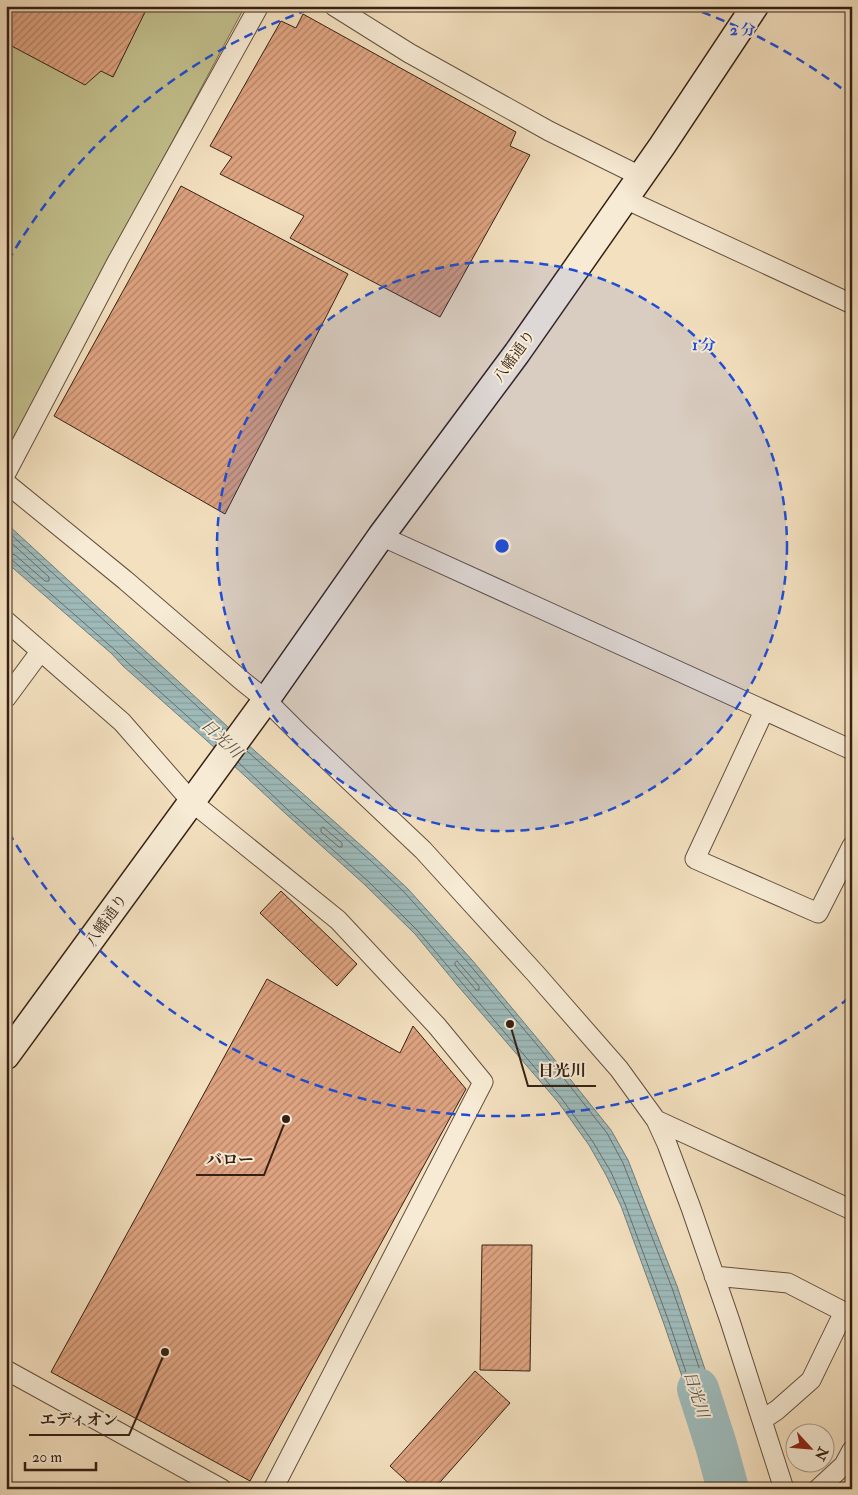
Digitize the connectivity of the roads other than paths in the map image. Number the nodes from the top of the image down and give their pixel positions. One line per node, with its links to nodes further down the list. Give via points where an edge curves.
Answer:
1 (259, 6): 7 (street, via 118,260)
2 (334, 6): 4 (street, via 409,54 548,131)
3 (754, 6): 4 (street, 八幡通り)
4 (640, 176): 5 (street, 八幡通り)
5 (625, 198): 6 (street); 9 (street, 八幡通り, via 517,353)
6 (852, 304)
7 (6, 473)
8 (6, 483): 13 (street)
9 (381, 536): 13 (street, 八幡通り); 14 (street)
10 (6, 621): 11 (street)
11 (40, 652): 12 (street); 16 (street)
12 (6, 698)
13 (266, 700): 16 (street, 八幡通り); 19 (street, via 423,850 619,1069)
14 (764, 711): 15 (street); 17 (street, via 695,859 818,912)
15 (852, 750)
16 (198, 792): 18 (street, 八幡通り); 27 (street, via 338,920 437,1026 483,1082)
17 (852, 846)
18 (10, 1044)
19 (656, 1120): 20 (street); 21 (street)
20 (852, 1210)
21 (714, 1276): 22 (street, via 788,1282); 24 (street)
22 (848, 1314): 24 (street, via 810,1380)
23 (6, 1370): 26 (street)
24 (762, 1420): 28 (street)
25 (852, 1450): 29 (street, via 844,1464)
26 (222, 1489)
27 (273, 1489)
28 (784, 1489)
29 (818, 1489)

